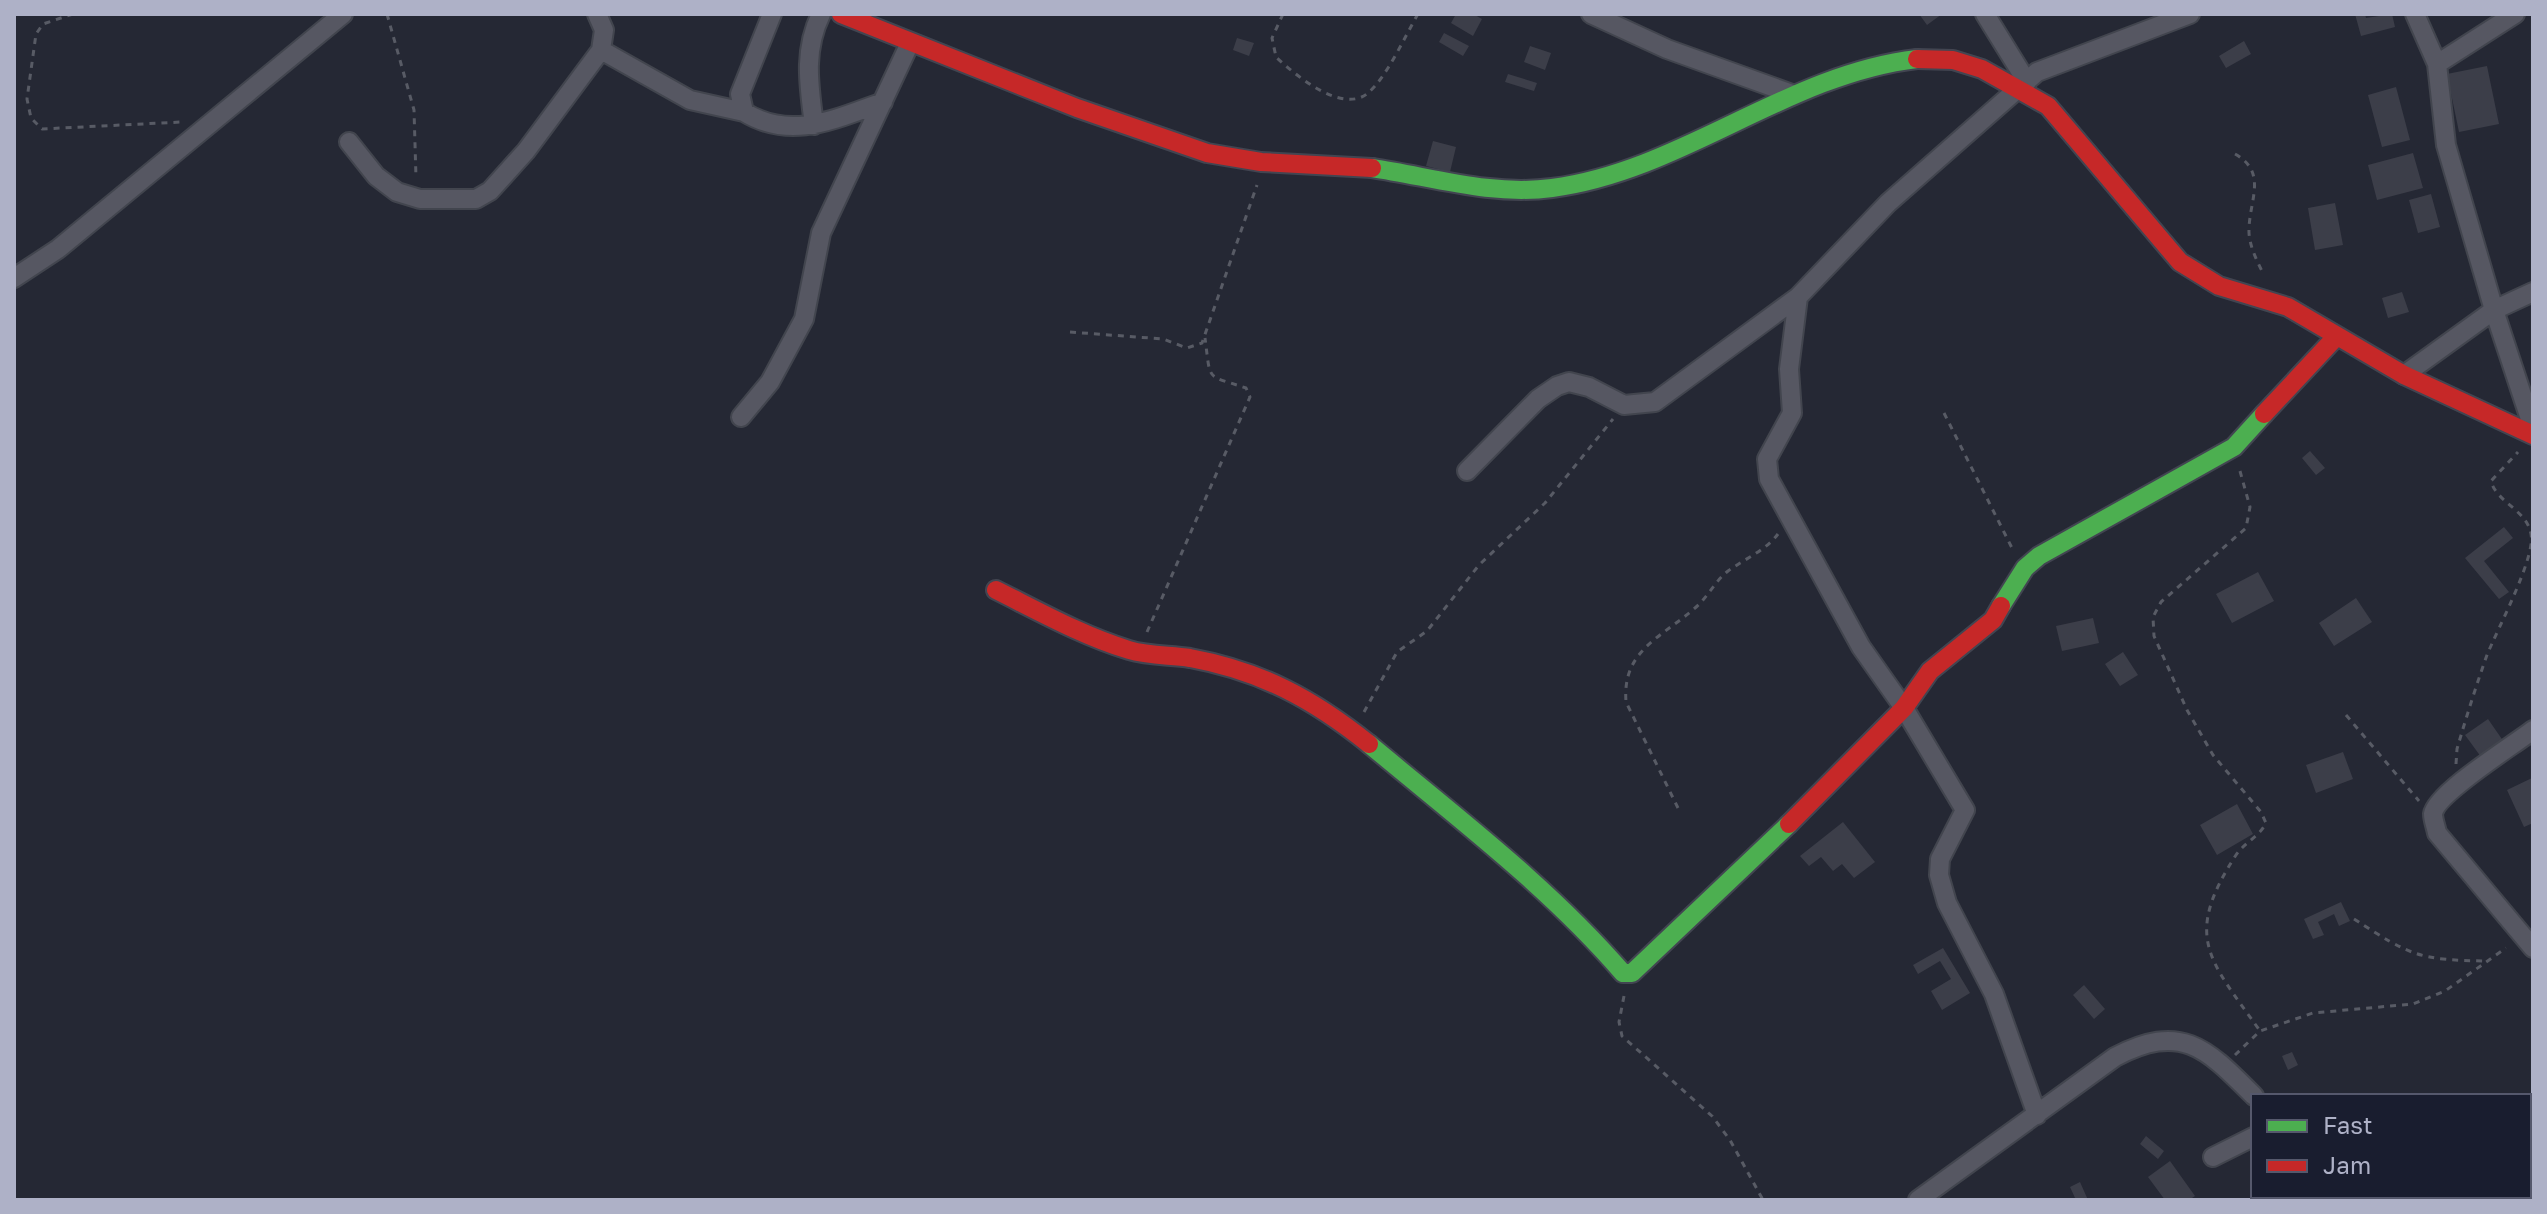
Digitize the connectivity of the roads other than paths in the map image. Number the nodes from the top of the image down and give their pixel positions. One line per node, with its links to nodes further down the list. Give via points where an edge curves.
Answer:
1 (343, 14): 20 (street, via 58,249)
2 (597, 14): 12 (street, via 604,30)
3 (772, 14): 17 (street, via 740,94)
4 (821, 14): 18 (street, via 807,62)
5 (842, 14): 11 (street)
6 (1591, 14): 15 (street, via 1667,49)
7 (1985, 14): 14 (street)
8 (2190, 14): 14 (street, via 2053,64)
9 (2415, 14): 13 (street)
10 (2515, 14): 13 (street)
11 (910, 43): 15 (street, via 1107,120 1223,157 1319,162 1489,187 1551,188 1597,179 1672,151); 16 (street)
12 (601, 50): 17 (street, via 690,100); 19 (street, via 526,151 490,191 468,201 410,198 386,186)
13 (2437, 64): 23 (street, via 2446,145)
14 (2024, 84): 15 (street, via 1941,58 1906,60); 22 (street, via 1888,203); 24 (street, via 2067,126 2180,262 2219,286 2288,307)
15 (1792, 94)
16 (883, 102): 18 (street); 26 (street, via 821,233 804,319 770,382)
17 (744, 112): 18 (street, via 776,127)
18 (814, 125)
19 (349, 142)
20 (14, 278)
21 (2533, 292): 23 (street)
22 (1798, 297): 29 (street, via 1655,402 1624,405 1589,387 1569,382 1557,386); 31 (street, via 1789,369 1792,413 1767,459 1769,479 1861,647)
23 (2494, 310): 25 (street); 27 (street)
24 (2335, 338): 25 (street); 31 (street, via 2234,447 2025,568 1993,620 1930,671)
25 (2404, 375): 28 (street)
26 (741, 417)
27 (2533, 428)
28 (2528, 441)
29 (1467, 471)
30 (996, 590): 31 (street, via 1087,635 1134,652 1189,658 1259,675 1327,710 1517,867 1623,973 1632,973 1734,880)
31 (1904, 708): 35 (street, via 1965,810 1940,859 1939,875 1947,903 1994,994)
32 (2532, 732): 33 (street, via 2455,788 2433,815 2437,833)
33 (2528, 942)
34 (2252, 1094): 35 (street, via 2224,1066 2190,1045 2166,1038 2145,1041 2115,1057)
35 (2037, 1115): 38 (street)
36 (2251, 1138): 37 (street)
37 (2213, 1157)
38 (1918, 1200)

